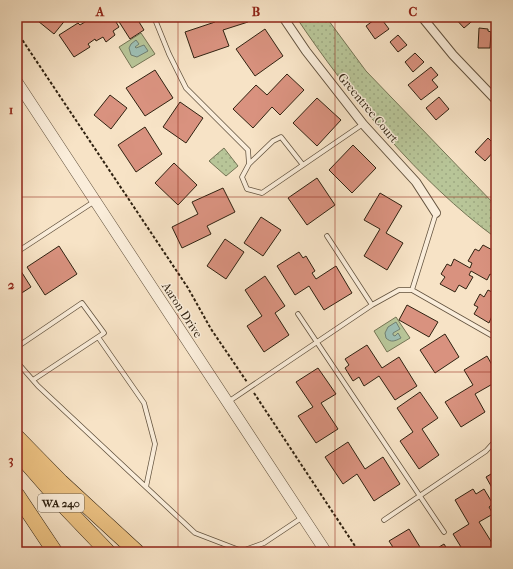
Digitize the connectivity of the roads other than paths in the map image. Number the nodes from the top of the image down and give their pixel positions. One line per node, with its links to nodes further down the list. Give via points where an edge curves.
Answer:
1 (154, 17): 7 (lane, via 186,88 248,150)
2 (283, 17): 6 (street, Greentree Court)
3 (422, 17): 5 (street)
4 (17, 82): 9 (street, Aaron Drive)
5 (496, 100)
6 (363, 124): 8 (lane); 10 (street, Greentree Court, via 416,182)
7 (249, 164): 8 (lane, via 273,141 281,137); 8 (lane, via 242,177 247,189 262,193)
8 (303, 165)
9 (95, 201): 12 (lane); 22 (street, Aaron Drive)
10 (436, 213): 13 (lane)
11 (327, 236): 14 (lane)
12 (17, 252)
13 (412, 290): 14 (lane, via 399,290); 17 (lane)
14 (372, 305): 18 (lane)
15 (298, 314): 18 (lane)
16 (98, 337): 19 (lane, via 104,333 82,303); 21 (lane); 26 (lane, via 144,403 155,444)
17 (496, 338)
18 (317, 343): 22 (lane); 28 (lane)
19 (17, 347)
20 (17, 362): 21 (lane)
21 (33, 380): 26 (lane)
22 (227, 403): 29 (street, Aaron Drive)
23 (17, 437): 34 (highway, via 66,487)
24 (496, 440): 28 (lane, via 486,451)
25 (17, 452): 33 (highway, WA 240)
26 (146, 487): 29 (lane, via 195,533 242,552 264,543)
27 (17, 495): 32 (highway)
28 (420, 496): 30 (lane); 31 (lane)
29 (303, 517): 35 (street, Aaron Drive)
30 (384, 520)
31 (444, 532)
32 (55, 552)
33 (108, 552)
34 (137, 552)
35 (326, 552)

